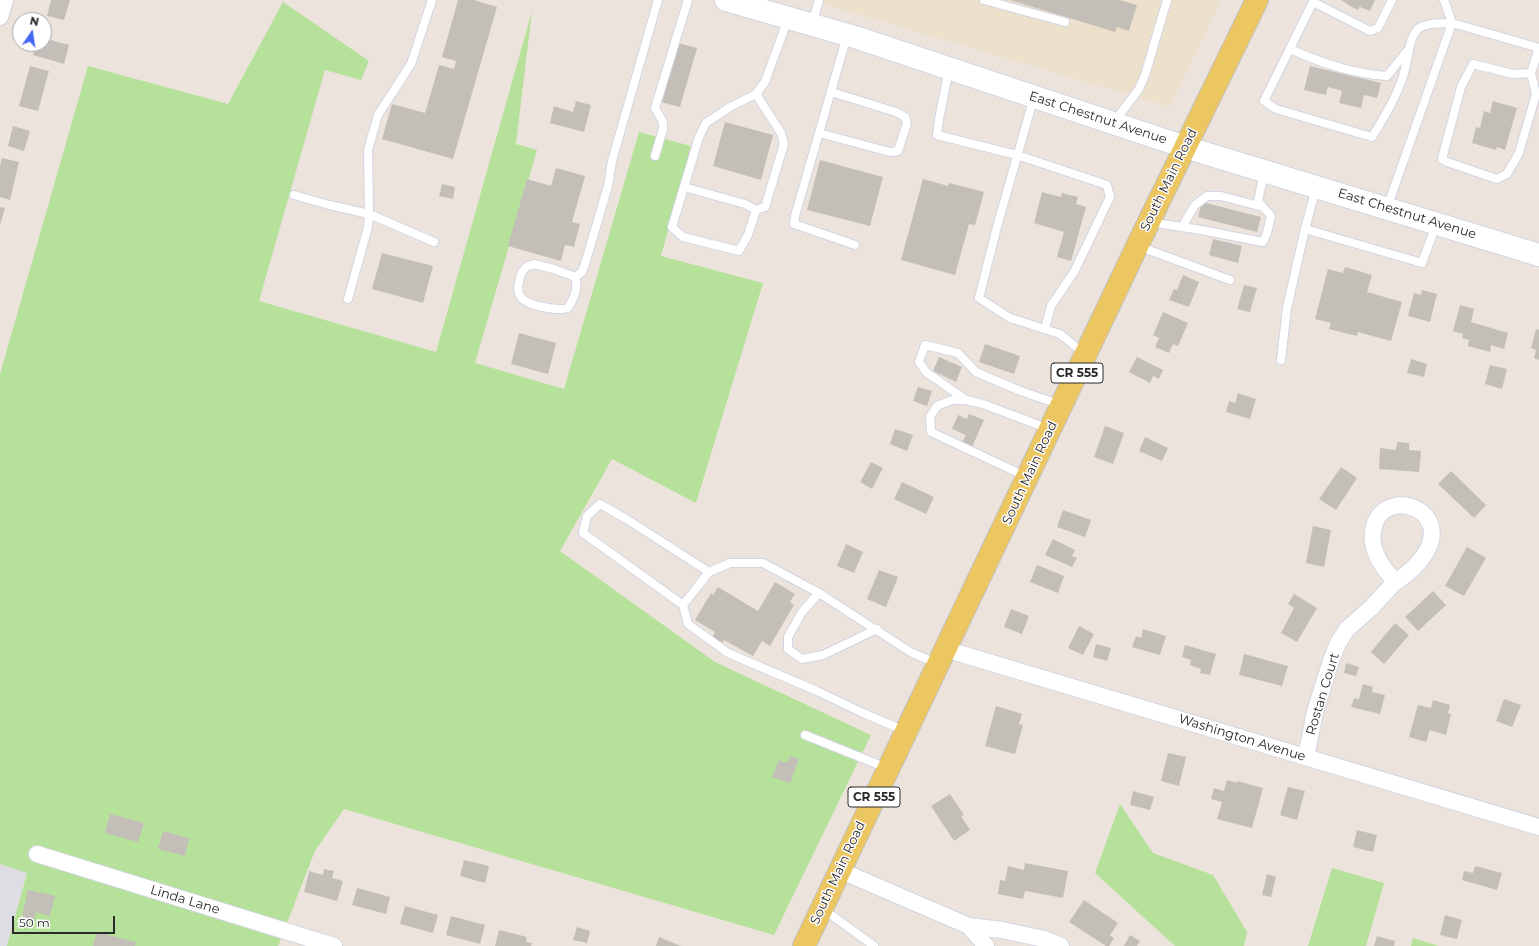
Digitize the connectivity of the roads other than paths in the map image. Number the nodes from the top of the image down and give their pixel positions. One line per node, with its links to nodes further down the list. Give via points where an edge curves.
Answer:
1 (5, 0): 13 (street)
2 (432, 0): 39 (lane, via 411,64 378,115 368,150)
3 (658, 0): 48 (lane, via 585,264 582,272)
4 (688, 0): 31 (lane, via 655,108 663,122)
5 (726, 0): 14 (street, East Chestnut Avenue)
6 (819, 0): 17 (lane)
7 (984, 0): 15 (lane)
8 (1166, 0): 27 (lane, via 1145,76 1139,89)
9 (1257, 0): 29 (main road, South Main Road / CR 555)
10 (1392, 0): 12 (lane, via 1378,28 1370,31)
11 (1444, 0): 16 (lane)
12 (1314, 1): 20 (lane)
13 (0, 17)
14 (788, 18): 17 (street, East Chestnut Avenue); 25 (lane, via 765,82)
15 (1065, 22)
16 (1452, 23): 19 (lane); 21 (lane, via 1432,24 1420,28); 37 (lane)
17 (812, 24): 18 (street, East Chestnut Avenue)
18 (847, 35): 22 (street, East Chestnut Avenue); 24 (lane)
19 (1539, 48): 23 (lane)
20 (1290, 49): 21 (lane, via 1318,62 1370,75 1387,76); 21 (lane, via 1264,101 1276,109 1372,137 1392,105 1406,66)
21 (1409, 49)
22 (949, 68): 26 (street, East Chestnut Avenue); 30 (lane, via 937,135)
23 (1531, 73): 23 (lane, via 1513,74 1473,64 1461,87 1442,159 1497,179 1507,174 1519,152 1536,94)
24 (831, 92): 28 (lane); 28 (lane, via 896,112 905,117 907,123 898,151 890,152)
25 (756, 94): 33 (lane, via 706,123 699,137); 38 (lane, via 781,133 784,144 765,207)
26 (1034, 97): 27 (street, East Chestnut Avenue); 30 (lane)
27 (1113, 123): 29 (street, East Chestnut Avenue)
28 (819, 133): 45 (lane, via 794,224)
29 (1185, 147): 32 (street, East Chestnut Avenue); 40 (main road, South Main Road / CR 555)
30 (1017, 155): 51 (lane, via 979,298 1010,318); 51 (lane, via 1107,184 1110,196 1074,272 1052,306)
31 (655, 156)
32 (1264, 172): 34 (street, East Chestnut Avenue); 36 (lane, via 1258,198)
33 (684, 187): 38 (lane, via 745,204); 38 (lane, via 672,227 683,237 739,251 748,236)
34 (1316, 187): 37 (street, East Chestnut Avenue); 43 (lane)
35 (294, 195): 39 (lane)
36 (1263, 207): 42 (lane, via 1221,196 1207,196 1195,205); 42 (lane, via 1270,216 1263,242)
37 (1386, 208): 41 (street, East Chestnut Avenue)
38 (756, 210)
39 (369, 214): 44 (lane); 50 (lane, via 368,227)
40 (1150, 222): 42 (lane); 46 (main road, South Main Road / CR 555)
41 (1436, 223): 43 (lane, via 1422,263); 47 (street, East Chestnut Avenue)
42 (1182, 227)
43 (1305, 229): 53 (lane, via 1287,308)
44 (434, 242)
45 (855, 245)
46 (1137, 246): 49 (lane); 52 (main road, South Main Road / CR 555)
47 (1539, 254)
48 (574, 277): 48 (lane, via 577,283 568,308 561,310 528,303 519,293 523,270 534,264)
49 (1230, 280)
50 (348, 299)
51 (1045, 329): 52 (lane, via 1060,334)
52 (1086, 355): 55 (main road, South Main Road / CR 555)
53 (1281, 360)
54 (966, 400): 55 (lane, via 926,372 919,362 925,345 958,353 976,372); 56 (lane); 57 (lane, via 952,400 937,406 930,417 931,432)
55 (1062, 405): 56 (main road, South Main Road / CR 555)
56 (1050, 429): 57 (main road, South Main Road / CR 555)
57 (1028, 477): 63 (main road, South Main Road / CR 555)
58 (709, 572): 60 (lane, via 730,563 763,563); 61 (lane); 61 (lane, via 600,504 587,516 583,533)
59 (1396, 582): 59 (street, Rostan Court, via 1385,570 1372,539 1374,526 1381,513 1398,505 1406,505 1425,515 1432,536 1422,560); 66 (street, Rostan Court, via 1347,629 1338,643 1315,712)
60 (819, 593): 62 (lane); 62 (lane, via 802,612 788,637 788,649 802,659 824,655)
61 (683, 605): 64 (lane, via 688,624 728,653)
62 (877, 629): 63 (lane, via 912,653)
63 (942, 656): 64 (main road, South Main Road / CR 555); 66 (street, Washington Avenue)
64 (905, 732): 67 (main road, South Main Road / CR 555)
65 (805, 734): 67 (lane)
66 (1306, 758): 68 (street, Washington Avenue)
67 (888, 769): 70 (main road, South Main Road / CR 555)
68 (1539, 827)
69 (36, 854): 73 (street, Linda Lane)
70 (839, 870): 71 (main road, South Main Road / CR 555); 72 (street)
71 (822, 908): 74 (main road, South Main Road / CR 555); 75 (lane)
72 (969, 926): 76 (street); 77 (street, via 1044,939)
73 (334, 946)
74 (804, 946)
75 (874, 946)
76 (986, 946)
77 (1061, 946)

